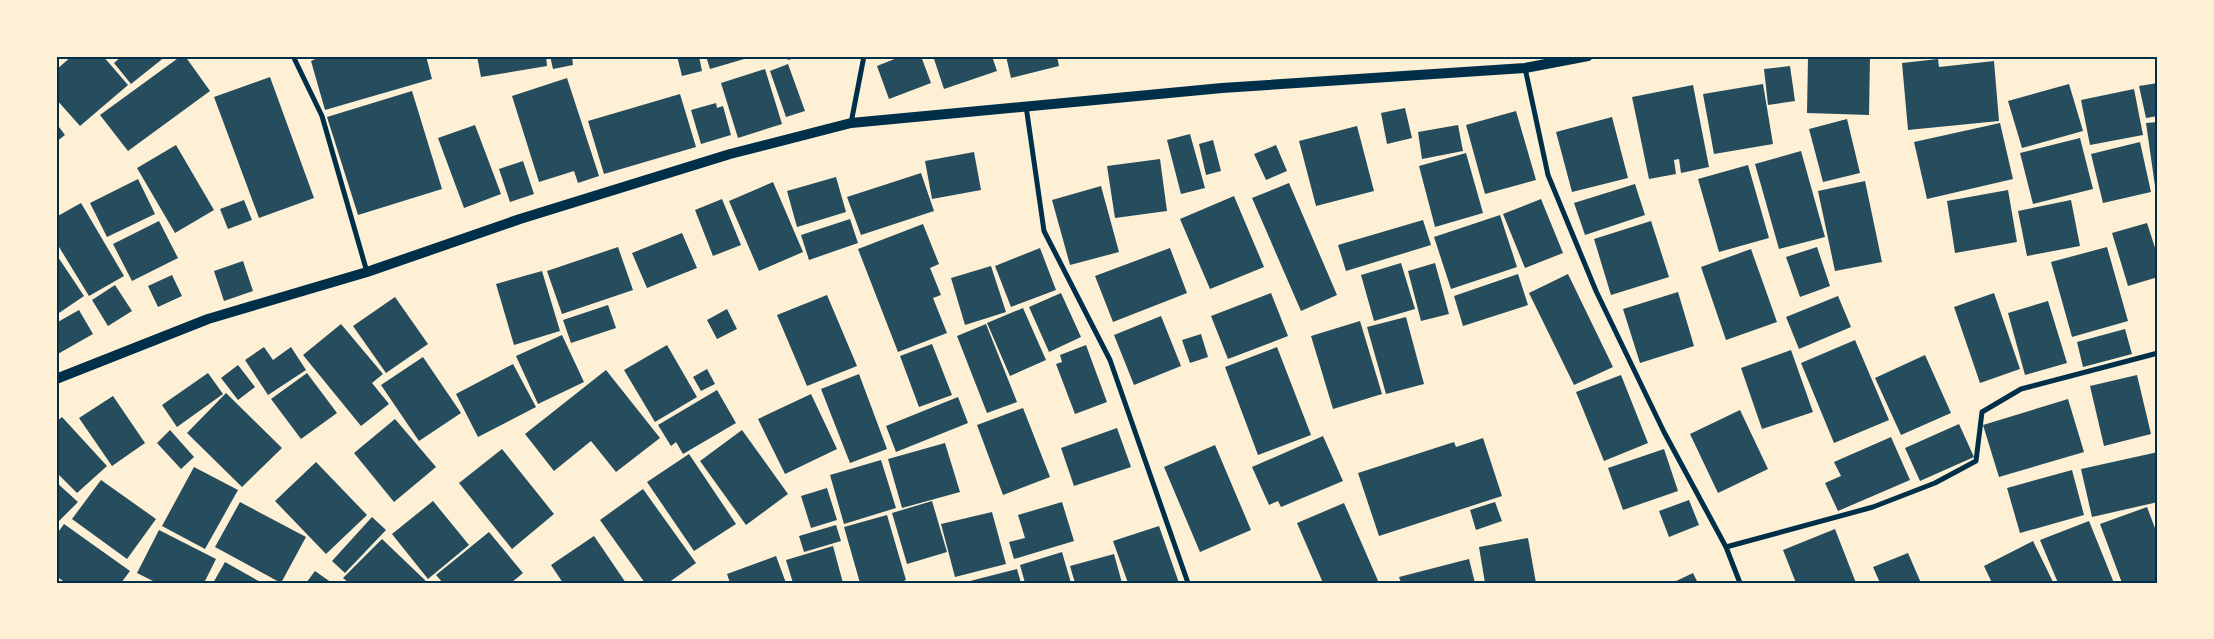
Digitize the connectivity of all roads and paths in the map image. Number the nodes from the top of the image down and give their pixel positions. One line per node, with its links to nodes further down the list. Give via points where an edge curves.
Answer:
1 (293, 56): 7 (street, via 322,116)
2 (864, 56): 6 (street)
3 (1588, 56): 4 (main road)
4 (1525, 68): 5 (main road, via 1222,88); 10 (street, via 1548,175 1592,282 1664,432)
5 (1026, 106): 6 (main road); 11 (street, via 1044,231 1110,360)
6 (851, 124): 7 (main road, via 730,154 520,219)
7 (367, 272): 9 (main road, via 208,319)
8 (2158, 353): 10 (street, via 2021,389 1982,412 1976,461 1936,483 1873,507)
9 (56, 379)
10 (1726, 548): 12 (street)
11 (1188, 583)
12 (1740, 583)

